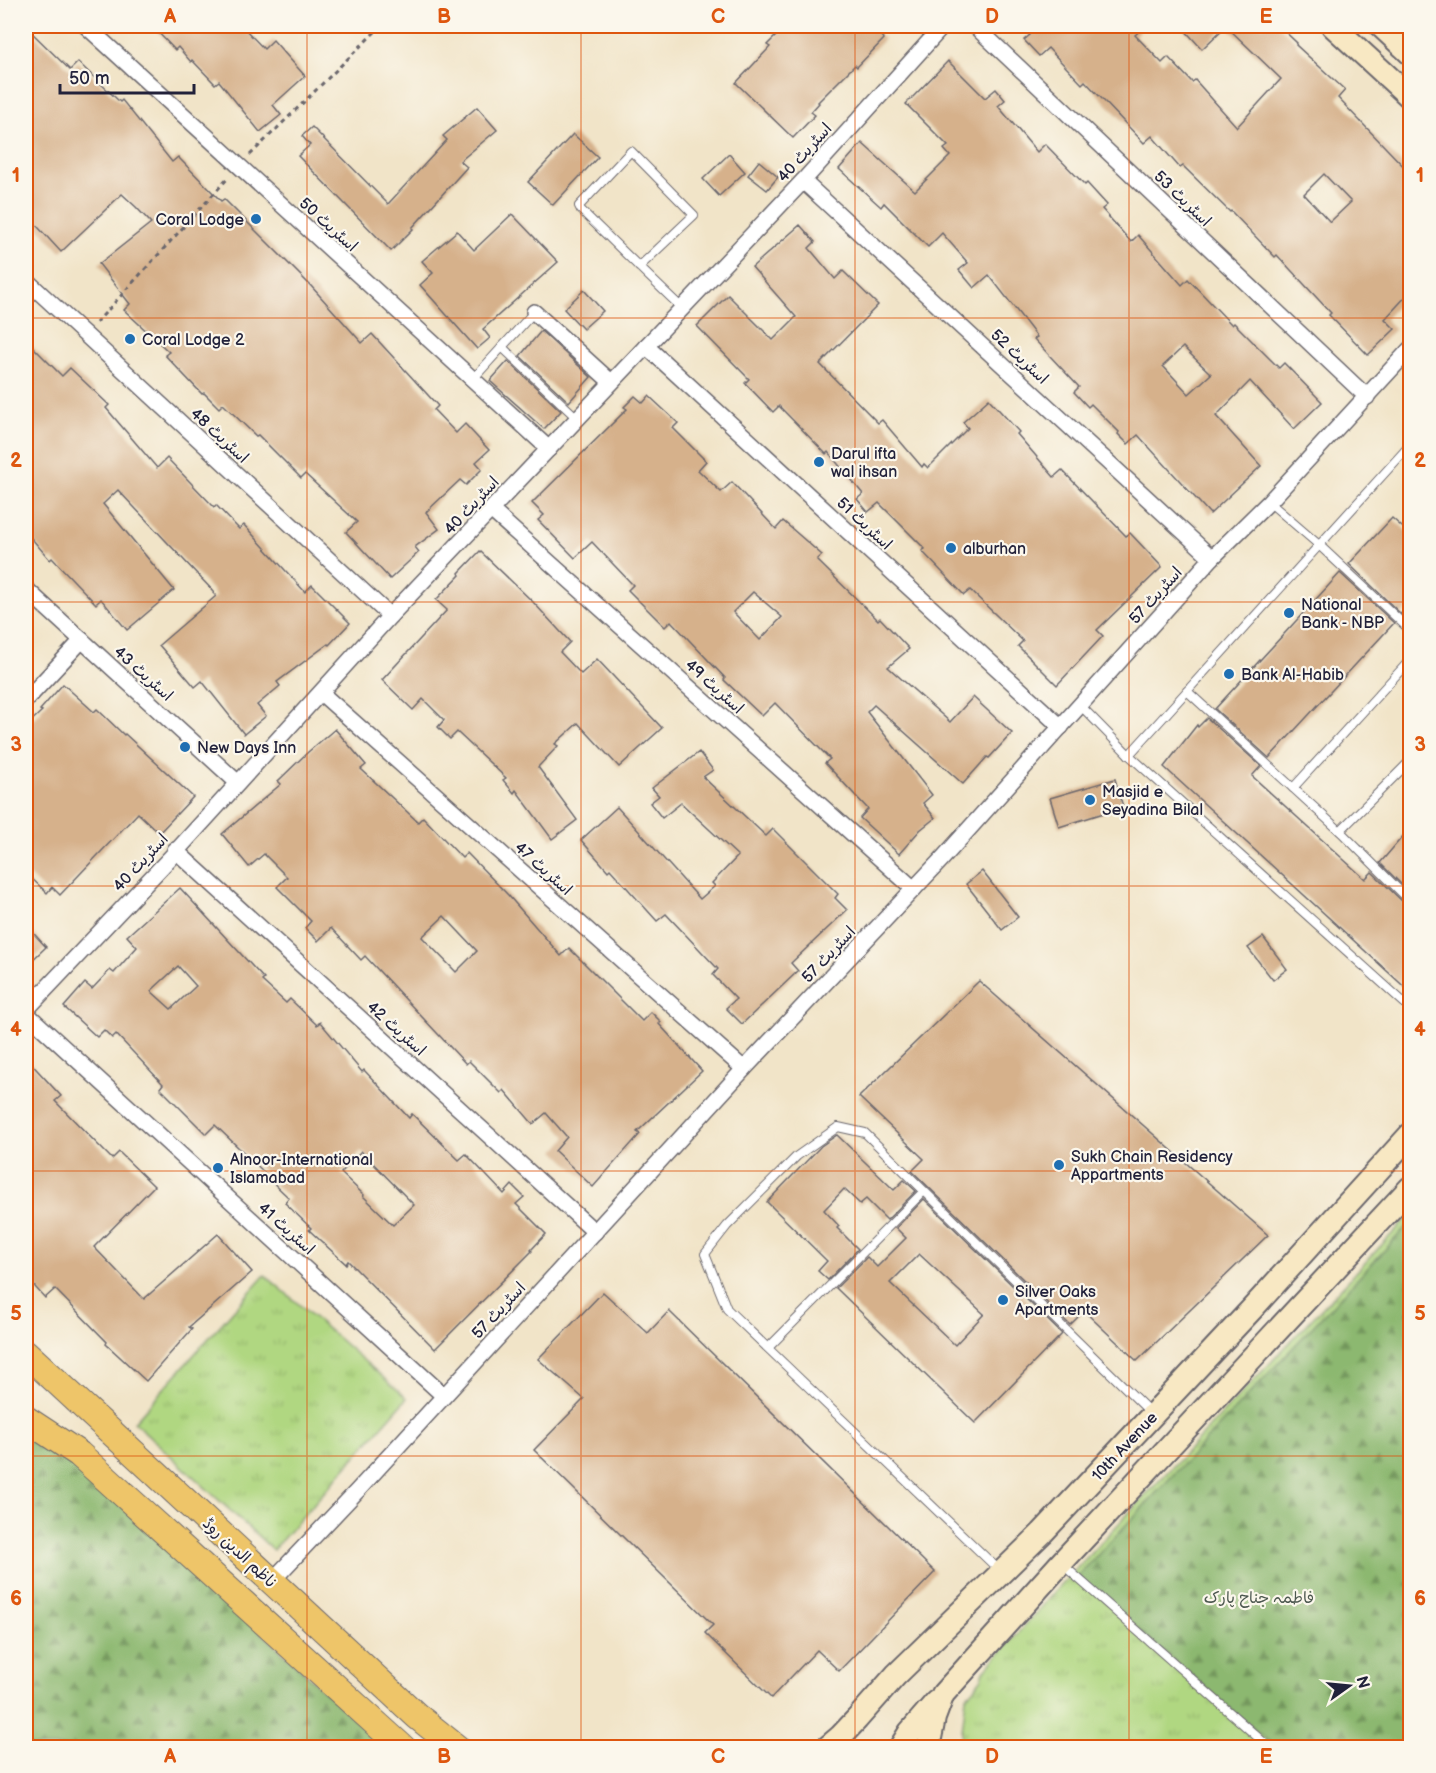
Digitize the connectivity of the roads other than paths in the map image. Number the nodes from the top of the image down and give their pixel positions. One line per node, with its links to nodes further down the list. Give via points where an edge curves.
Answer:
1 (86, 26): 16 (street, اسٹریٹ 50)
2 (943, 26): 8 (street, اسٹریٹ 40)
3 (975, 26): 18 (street, اسٹریٹ 53)
4 (1333, 26): 7 (main road)
5 (1381, 26): 6 (main road)
6 (1410, 52)
7 (1410, 97)
8 (803, 181): 11 (street, اسٹریٹ 40); 25 (street, اسٹریٹ 52)
9 (639, 267): 9 (lane, via 694,215 631,151 579,206); 11 (lane)
10 (26, 280): 27 (street, اسٹریٹ 48)
11 (682, 308): 13 (street, اسٹریٹ 40)
12 (534, 312): 14 (lane); 17 (street)
13 (646, 346): 17 (street, اسٹریٹ 40); 35 (street, اسٹریٹ 51)
14 (502, 347): 16 (lane); 19 (lane)
15 (1410, 350): 18 (street, اسٹریٹ 57)
16 (473, 379): 21 (street, اسٹریٹ 50)
17 (611, 382): 19 (street, اسٹریٹ 40)
18 (1367, 397): 22 (street, اسٹریٹ 57)
19 (578, 419): 21 (street, اسٹریٹ 40)
20 (1410, 445): 24 (lane)
21 (549, 449): 23 (street, اسٹریٹ 40)
22 (1269, 502): 24 (lane); 25 (street, اسٹریٹ 57)
23 (491, 510): 27 (street, اسٹریٹ 40); 42 (street, اسٹریٹ 49)
24 (1319, 545): 28 (lane); 31 (lane)
25 (1212, 558): 34 (street, اسٹریٹ 57)
26 (26, 589): 29 (street, اسٹریٹ 43)
27 (390, 616): 32 (street, اسٹریٹ 40)
28 (1410, 630)
29 (82, 640): 33 (street); 38 (street, اسٹریٹ 43)
30 (1410, 660): 39 (lane)
31 (1187, 691): 36 (lane); 39 (lane)
32 (321, 693): 38 (street, اسٹریٹ 40); 46 (street, اسٹریٹ 47)
33 (26, 700)
34 (1081, 706): 35 (street, اسٹریٹ 57); 36 (lane)
35 (1061, 727): 42 (street, اسٹریٹ 57)
36 (1129, 754): 44 (lane)
37 (1410, 761): 40 (lane)
38 (238, 783): 41 (street, اسٹریٹ 40)
39 (1293, 788): 40 (lane)
40 (1340, 831): 43 (lane)
41 (175, 850): 45 (street, اسٹریٹ 40); 51 (street, اسٹریٹ 42)
42 (914, 889): 46 (street, اسٹریٹ 57)
43 (1410, 901)
44 (1410, 1008)
45 (26, 1012): 55 (street, اسٹریٹ 41)
46 (744, 1069): 51 (street, اسٹریٹ 57)
47 (1410, 1135): 50 (main road, 10th Avenue)
48 (1410, 1188): 52 (main road, 10th Avenue)
49 (924, 1191): 53 (lane); 53 (lane, via 865,1133 838,1127 797,1156 727,1226 705,1254 727,1309); 57 (lane)
50 (1336, 1217): 52 (main road); 57 (main road, 10th Avenue)
51 (595, 1232): 55 (street, اسٹریٹ 57)
52 (1362, 1240): 60 (main road, 10th Avenue)
53 (768, 1348): 61 (lane)
54 (26, 1353): 62 (main road, ناظم الدین روڈ)
55 (444, 1396): 62 (street, اسٹریٹ 57)
56 (26, 1406): 59 (main road)
57 (1153, 1415): 61 (main road, 10th Avenue)
58 (26, 1419): 59 (main road)
59 (79, 1454): 64 (main road)
60 (1061, 1563): 63 (main road, 10th Avenue); 69 (lane)
61 (1002, 1572): 66 (main road, 10th Avenue)
62 (271, 1581): 65 (main road, ناظم الدین روڈ)
63 (943, 1694): 67 (main road); 68 (main road, 10th Avenue)
64 (403, 1748)
65 (457, 1748)
66 (827, 1748)
67 (900, 1748)
68 (928, 1748)
69 (1270, 1748)

